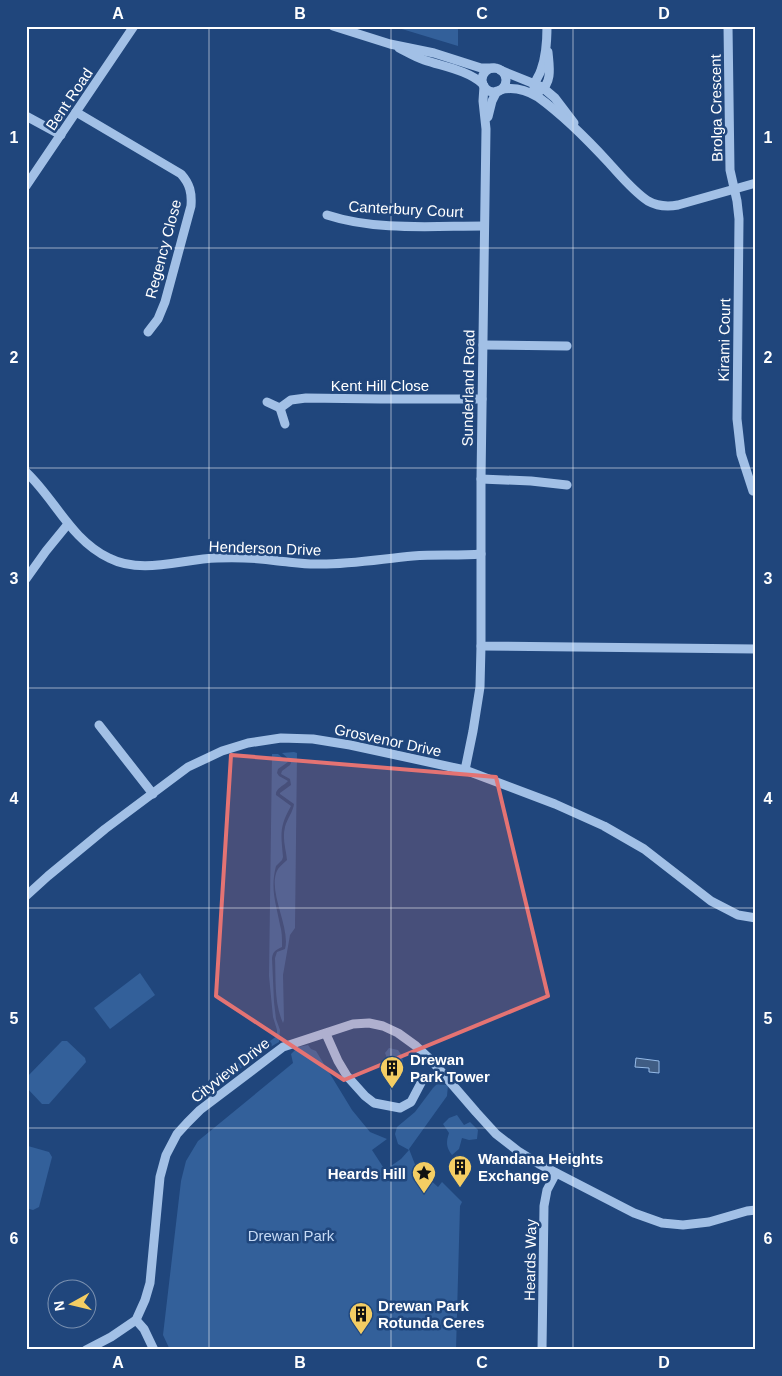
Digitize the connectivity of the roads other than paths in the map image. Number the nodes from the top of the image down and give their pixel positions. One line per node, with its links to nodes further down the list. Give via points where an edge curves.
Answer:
1 (134, 26): 13 (street, Bent Road)
2 (333, 26): 6 (street)
3 (547, 26): 5 (street)
4 (728, 26): 20 (street, Brolga Crescent, via 730,170)
5 (547, 40): 8 (street, via 542,70); 10 (street, via 550,72)
6 (390, 44): 7 (street, via 424,50 481,68); 9 (street, via 423,60 466,73)
7 (497, 69): 8 (street); 9 (street, via 488,70 483,75); 11 (street, via 506,80)
8 (534, 83): 10 (street); 12 (street)
9 (483, 85): 11 (street, via 490,92); 15 (street, Sunderland Road)
10 (544, 88): 12 (street); 17 (street)
11 (499, 91): 12 (street, via 517,88); 15 (street, Sunderland Road, via 492,101)
12 (534, 94): 17 (street)
13 (76, 112): 16 (street, Bent Road); 23 (street, Regency Close, via 181,174 188,182 191,206 165,302)
14 (26, 116): 16 (street)
15 (486, 130): 22 (street, Sunderland Road)
16 (61, 135): 19 (street, Bent Road)
17 (590, 142): 20 (street, via 636,192 657,205 678,205)
18 (756, 183): 20 (street)
19 (26, 186)
20 (735, 189): 33 (street, Kirami Court, via 739,219 737,419 741,454)
21 (327, 215): 22 (street, Canterbury Court, via 359,223)
22 (484, 226): 24 (street, Sunderland Road)
23 (148, 332)
24 (483, 345): 25 (street); 26 (street, Sunderland Road)
25 (567, 346)
26 (482, 399): 28 (street, Kent Hill Close, via 306,398 291,400); 31 (street, Sunderland Road)
27 (267, 402): 28 (street)
28 (280, 408): 29 (street)
29 (285, 424)
30 (26, 472): 34 (street, Henderson Drive)
31 (481, 479): 32 (street); 35 (street, Sunderland Road)
32 (567, 485)
33 (753, 491)
34 (68, 524): 35 (street, Henderson Drive, via 84,541 109,558 147,566 216,558 314,564); 36 (street)
35 (481, 554): 37 (street, Sunderland Road)
36 (26, 579)
37 (481, 646): 38 (street); 40 (street, Sunderland Road, via 480,688)
38 (756, 649)
39 (99, 725): 41 (street)
40 (465, 770): 41 (street, Grosvenor Drive, via 350,745 280,738 222,751 188,767); 43 (street, Grosvenor Drive, via 604,826 644,849 711,901 738,915)
41 (153, 794): 42 (street, Grosvenor Drive, via 105,829)
42 (26, 896)
43 (756, 918)
44 (326, 1034): 45 (street, via 347,1076 374,1104 400,1108 411,1102); 46 (street, Cityview Drive, via 353,1024 369,1023 398,1033 432,1062 496,1134); 48 (street, Cityview Drive, via 283,1047 200,1110 177,1134 166,1155 160,1177 150,1282)
45 (422, 1081)
46 (556, 1173): 47 (street, Cityview Drive, via 634,1213 662,1223 709,1222); 51 (street, Heards Way, via 547,1190 544,1206)
47 (756, 1210)
48 (136, 1320): 49 (street); 50 (street)
49 (86, 1350)
50 (154, 1350)
51 (542, 1350)

